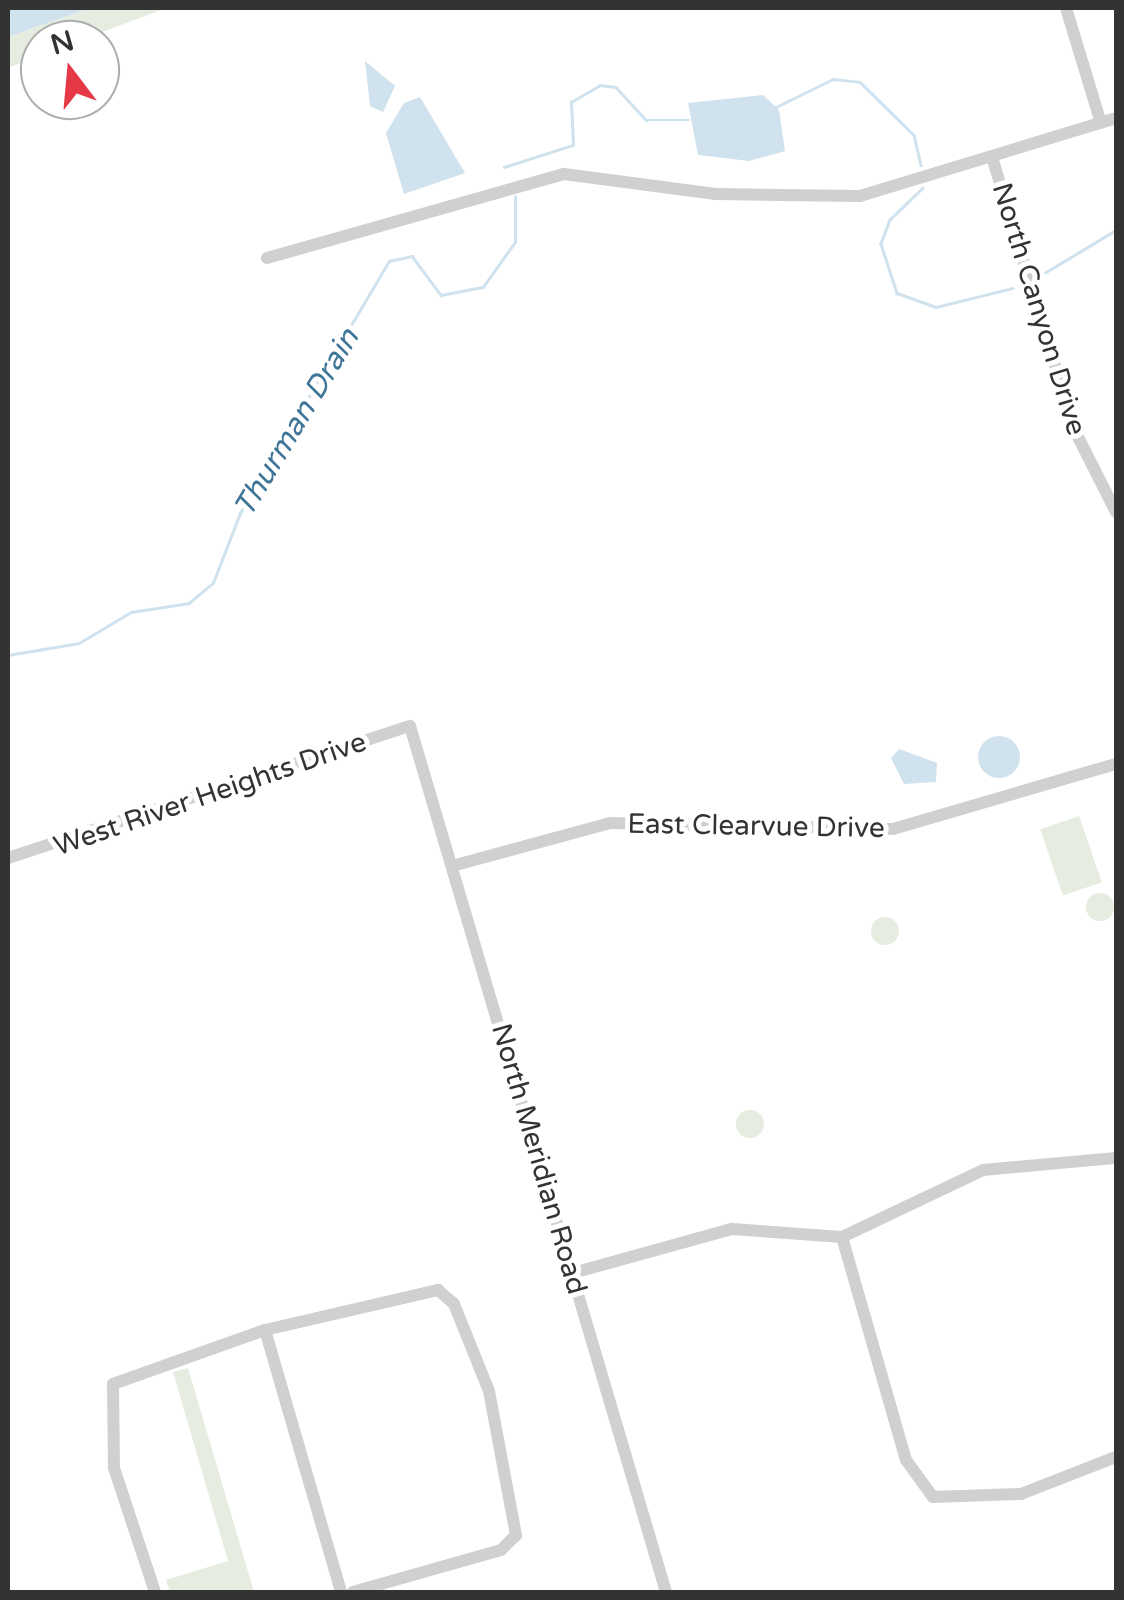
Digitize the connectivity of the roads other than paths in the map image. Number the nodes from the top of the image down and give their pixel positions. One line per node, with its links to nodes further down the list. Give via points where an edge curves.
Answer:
1 (1066, 8): 3 (street)
2 (1116, 118): 3 (street)
3 (1101, 123): 4 (street)
4 (992, 156): 5 (street, via 860,196 716,194 553,175); 6 (street, North Canyon Drive, via 1074,429)
5 (267, 258)
6 (1116, 512)
7 (410, 726): 9 (street, West River Heights Drive); 10 (street, North Meridian Road)
8 (1116, 764): 10 (street, East Clearvue Drive, via 893,830 610,823)
9 (8, 858)
10 (452, 866): 13 (street, North Meridian Road)
11 (1116, 1158): 12 (street, via 983,1170)
12 (842, 1237): 13 (street, via 720,1231); 15 (street, via 912,1474 932,1497 975,1500 1041,1490)
13 (573, 1273): 19 (street, North Meridian Road)
14 (265, 1330): 16 (street, via 113,1384 114,1468); 17 (street); 18 (street, via 444,1292 494,1408 515,1539)
15 (1116, 1458)
16 (155, 1592)
17 (342, 1592)
18 (353, 1592)
19 (666, 1592)

